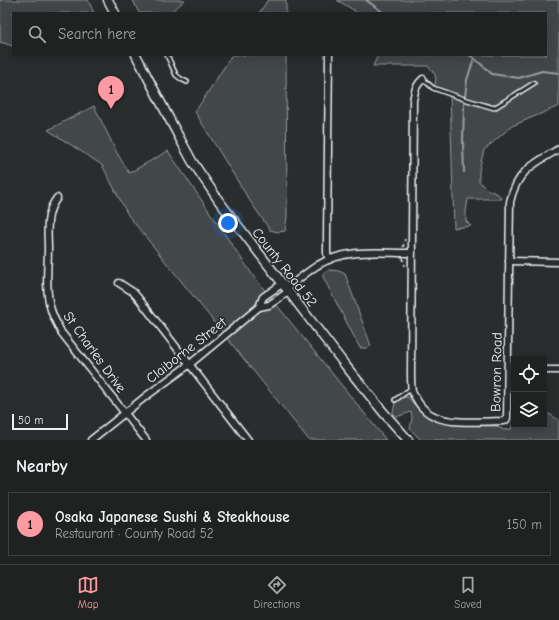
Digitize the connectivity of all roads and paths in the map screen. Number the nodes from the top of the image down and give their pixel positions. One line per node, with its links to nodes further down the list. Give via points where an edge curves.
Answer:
1 (108, 0): 2 (main road)
2 (114, 12)
3 (137, 56): 16 (main road, County Road 52, via 205,182)
4 (167, 56): 7 (lane, via 176,75)
5 (329, 56): 12 (street)
6 (423, 80): 8 (lane, via 433,88 494,108); 11 (street, Bowron Road, via 416,88 413,101)
7 (187, 82)
8 (534, 83)
9 (559, 149): 13 (street, Bowron Road, via 529,168 515,187 510,206)
10 (57, 198): 24 (street, St Charles Drive, via 48,216 48,299 51,311 61,332)
11 (412, 252): 12 (street, via 361,252); 22 (street, Bowron Road)
12 (329, 260): 16 (street)
13 (509, 261): 14 (street); 19 (street, Bowron Road)
14 (559, 262)
15 (120, 283): 18 (street, via 133,292)
16 (285, 288): 17 (street, Claiborne Street, via 269,305); 17 (street, Claiborne Street, via 263,297); 28 (main road, County Road 52)
17 (259, 307): 18 (street, Claiborne Street)
18 (190, 364): 24 (street, Claiborne Street); 27 (street)
19 (511, 369): 22 (street, Bowron Road, via 508,415 504,421 442,420 420,405)
20 (547, 370): 21 (street)
21 (559, 370)
22 (412, 388): 23 (lane)
23 (395, 400)
24 (125, 413): 25 (street, Claiborne Street); 26 (street, St Charles Drive)
25 (91, 440)
26 (146, 440)
27 (248, 440)
28 (408, 440)

